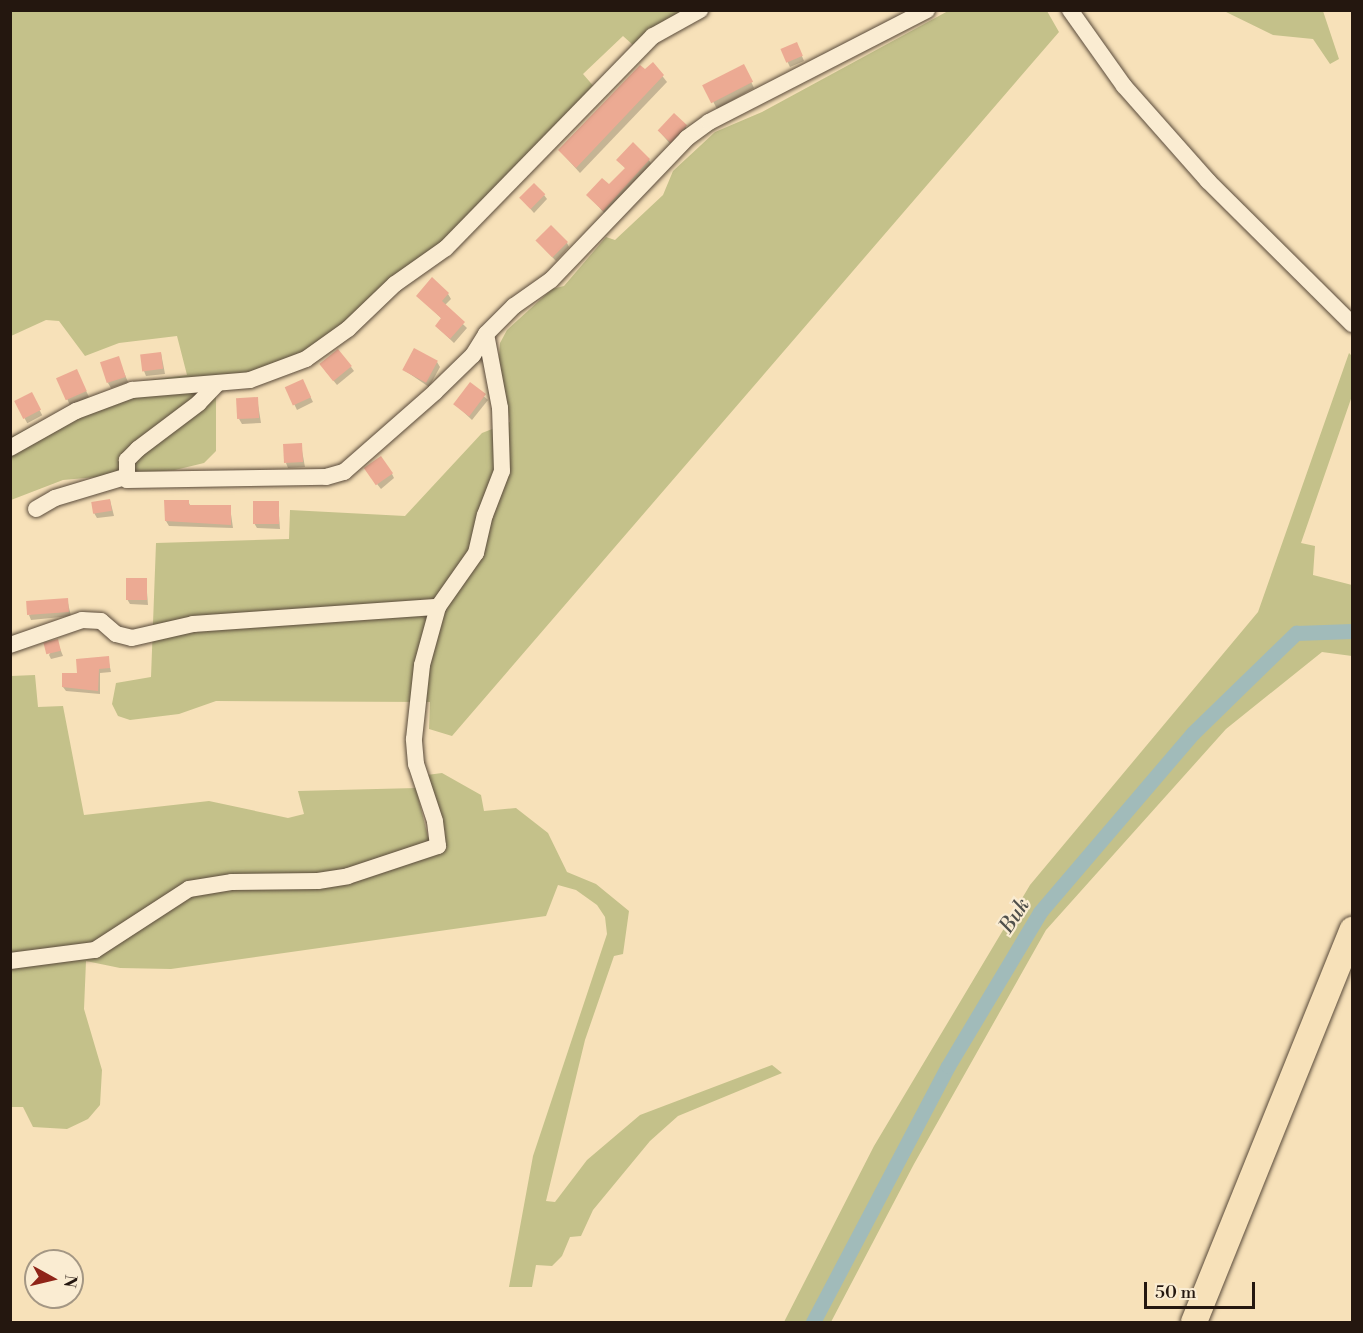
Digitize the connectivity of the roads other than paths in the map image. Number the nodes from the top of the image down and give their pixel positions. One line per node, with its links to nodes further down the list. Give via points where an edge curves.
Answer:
1 (700, 10): 6 (street, via 653,36 447,248 396,284 327,345 278,371 250,380)
2 (927, 10): 5 (street, via 709,122 687,138 550,280 514,306)
3 (1070, 10): 4 (street, via 1124,86 1195,167)
4 (1353, 324)
5 (486, 334): 8 (street, via 472,355 435,392 344,472 326,477 246,475 168,482 130,482); 10 (street, via 500,408 502,471 485,514 476,553)
6 (218, 383): 7 (street, via 132,390 76,411); 8 (street, via 127,460)
7 (10, 448)
8 (125, 477): 9 (street, via 55,498)
9 (36, 509)
10 (438, 607): 11 (street, via 193,624 132,638 116,634 101,621 82,620); 13 (street, via 422,665 414,739 416,764 435,821 438,846 348,876 318,881 232,882 189,889 95,950)
11 (10, 645)
12 (1353, 930): 14 (main road)
13 (10, 961)
14 (1194, 1323)

